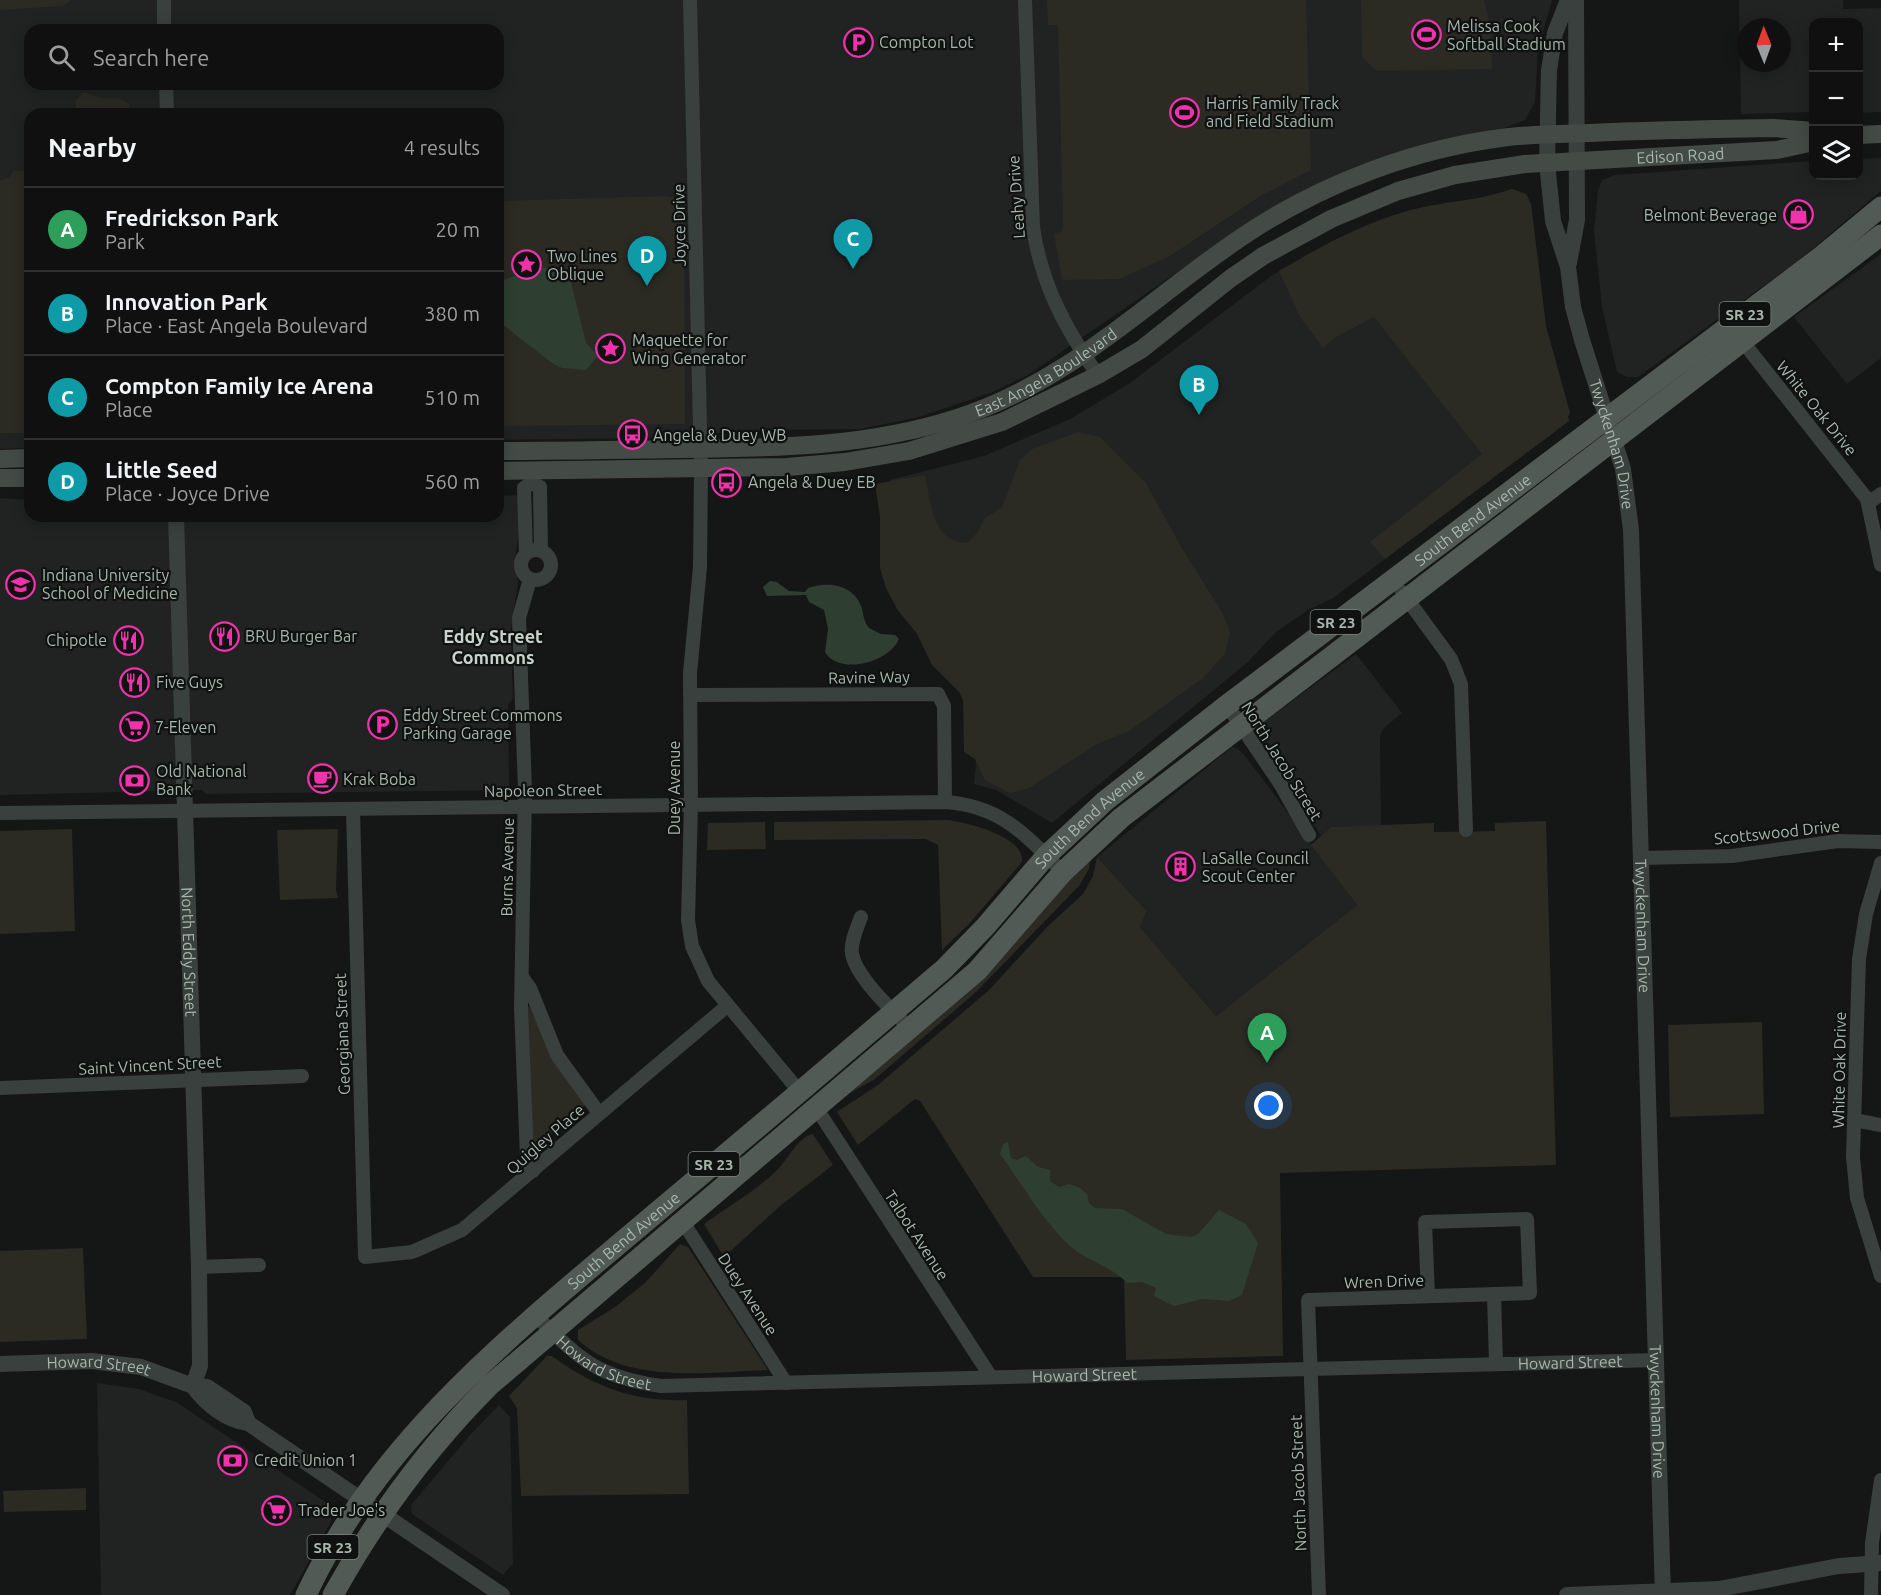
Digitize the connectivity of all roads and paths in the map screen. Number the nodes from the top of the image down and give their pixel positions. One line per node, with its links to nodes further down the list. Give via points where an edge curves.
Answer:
1 (164, 0): 6 (street)
2 (690, 0): 25 (street, Joyce Drive)
3 (1025, 0): 21 (street, Leahy Drive, via 1033,227 1038,260 1058,312)
4 (1568, 0): 12 (street, Twyckenham Drive, via 1555,33)
5 (1576, 0): 10 (street, Twyckenham Drive)
6 (164, 24)
7 (166, 90): 8 (street)
8 (167, 108)
9 (1809, 131): 10 (main road, Edison Road, via 1773,128)
10 (1576, 134): 12 (main road, Edison Road); 15 (street, Twyckenham Drive)
11 (1881, 134): 13 (main road)
12 (1546, 135): 16 (street, Twyckenham Drive); 21 (main road, East Angela Boulevard, via 1502,138 1410,159 1303,201 1200,266)
13 (1863, 135)
14 (1809, 143): 15 (main road, Edison Road, via 1777,150)
15 (1576, 161): 16 (main road, Edison Road); 19 (street, Twyckenham Drive, via 1577,220)
16 (1547, 163): 19 (street, Twyckenham Drive, via 1553,221); 22 (main road, East Angela Boulevard, via 1501,167 1425,183 1331,219 1247,267 1142,349)
17 (1881, 207): 23 (main road, South Bend Avenue / SR 23)
18 (1881, 235): 20 (main road, South Bend Avenue / SR 23)
19 (1568, 267): 23 (street, Twyckenham Drive, via 1573,307)
20 (1743, 342): 24 (main road, South Bend Avenue / SR 23); 35 (street, White Oak Drive)
21 (1084, 355): 22 (street, Leahy Drive); 25 (main road, East Angela Boulevard, via 1054,376 1009,398 958,418 899,433 815,446)
22 (1098, 375): 29 (main road, East Angela Boulevard, via 1002,422 909,451 817,466)
23 (1607, 417): 24 (street, Twyckenham Drive); 41 (main road, South Bend Avenue / SR 23)
24 (1614, 440): 42 (main road, South Bend Avenue / SR 23); 56 (street, Twyckenham Drive, via 1628,490 1631,530)
25 (701, 449): 26 (main road, East Angela Boulevard); 29 (street, Duey Avenue)
26 (504, 451)
27 (24, 458): 28 (main road)
28 (0, 459)
29 (701, 469): 31 (main road, East Angela Boulevard); 43 (street, Duey Avenue, via 700,567)
30 (504, 472): 31 (main road, East Angela Boulevard)
31 (532, 477): 37 (street, via 540,487); 38 (street, via 524,488)
32 (0, 478): 33 (main road)
33 (24, 478)
34 (1881, 494): 35 (street)
35 (1868, 503): 39 (street, White Oak Drive)
36 (176, 522): 50 (street, North Eddy Street)
37 (541, 551): 38 (street); 40 (street, via 550,560 551,569 542,579)
38 (526, 554): 40 (street, via 520,565)
39 (1881, 565)
40 (530, 579): 48 (street, Burns Avenue, via 519,618)
41 (1391, 580): 42 (street); 44 (main road, South Bend Avenue / SR 23)
42 (1406, 598): 45 (main road, South Bend Avenue / SR 23); 52 (street, via 1451,659 1461,684)
43 (690, 695): 46 (street, Ravine Way, via 938,694 944,706); 47 (street, Duey Avenue)
44 (1227, 705): 45 (street, North Jacob Street); 55 (main road, South Bend Avenue / SR 23, via 1105,801)
45 (1240, 725): 53 (street, North Jacob Street); 58 (main road, South Bend Avenue / SR 23, via 1121,818)
46 (945, 802): 47 (street, Napoleon Street); 55 (street, Napoleon Street, via 971,805 1002,817)
47 (692, 805): 48 (street, Napoleon Street); 61 (street, Duey Avenue, via 688,920 692,946 698,964)
48 (525, 807): 49 (street, Napoleon Street); 60 (street, Burns Avenue)
49 (353, 809): 50 (street, Napoleon Street); 74 (street, Georgiana Street)
50 (184, 812): 51 (street, Napoleon Street); 65 (street, North Eddy Street)
51 (0, 813)
52 (1466, 830)
53 (1309, 835)
54 (1881, 842): 56 (street, Scottswood Drive, via 1838,841 1732,856)
55 (1046, 856): 58 (street, Napoleon Street); 62 (main road, South Bend Avenue / SR 23, via 965,948)
56 (1641, 858): 82 (street, Twyckenham Drive)
57 (1881, 863): 70 (street, White Oak Drive, via 1866,914 1859,959)
58 (1063, 872): 63 (main road, South Bend Avenue / SR 23, via 976,971)
59 (861, 917): 62 (street, via 851,952 866,980)
60 (522, 977): 69 (street, Burns Avenue, via 557,1055); 72 (street, Burns Avenue, via 527,1158)
61 (727, 1006): 67 (street, Duey Avenue); 69 (street, Quigley Place)
62 (894, 1011): 63 (street); 67 (main road, South Bend Avenue / SR 23)
63 (910, 1029): 68 (main road, South Bend Avenue / SR 23)
64 (302, 1076): 65 (street, Saint Vincent Street)
65 (192, 1080): 66 (street, Saint Vincent Street); 76 (street, North Eddy Street)
66 (0, 1088)
67 (800, 1091): 80 (main road, South Bend Avenue / SR 23)
68 (817, 1109): 73 (main road, South Bend Avenue / SR 23); 86 (street, Talbot Avenue)
69 (599, 1113): 72 (street, Quigley Place)
70 (1854, 1120): 71 (street); 77 (street, White Oak Drive, via 1857,1198)
71 (1881, 1125)
72 (533, 1171): 74 (street, Quigley Place, via 450,1237 412,1252)
73 (683, 1222): 81 (main road, South Bend Avenue / SR 23); 87 (street, Duey Avenue)
74 (365, 1257)
75 (259, 1265): 76 (street)
76 (199, 1267): 88 (street, North Eddy Street, via 200,1366)
77 (1881, 1276)
78 (1494, 1294): 79 (street, Wren Drive); 79 (street, Wren Drive, via 1530,1293 1527,1219 1425,1222); 84 (street)
79 (1428, 1296): 85 (street, Wren Drive, via 1308,1300)
80 (535, 1315): 81 (street, Howard Street); 90 (main road, South Bend Avenue / SR 23, via 431,1413)
81 (553, 1332): 87 (street, Howard Street, via 574,1354 603,1372 630,1381 682,1386); 91 (main road, South Bend Avenue / SR 23, via 490,1385 450,1426 410,1473)
82 (1656, 1360): 84 (street, Howard Street); 93 (street, Twyckenham Drive)
83 (0, 1364): 88 (street, Howard Street, via 119,1364 151,1370)
84 (1496, 1364): 85 (street, Howard Street)
85 (1310, 1369): 86 (street, Howard Street); 97 (street, North Jacob Street)
86 (991, 1377): 87 (street, Howard Street)
87 (786, 1383)
88 (193, 1386): 90 (street, Howard Street, via 201,1398 219,1411 248,1423)
89 (1881, 1480): 92 (street)
90 (362, 1500): 91 (street, Howard Street); 94 (main road, SR 23)
91 (383, 1514): 95 (main road, SR 23); 96 (street, Howard Street)
92 (1876, 1563): 93 (street, via 1839,1566 1719,1589); 99 (street)
93 (1663, 1593): 98 (street)
94 (306, 1595)
95 (333, 1595)
96 (502, 1595)
97 (1319, 1595)
98 (1567, 1595)
99 (1871, 1595)

